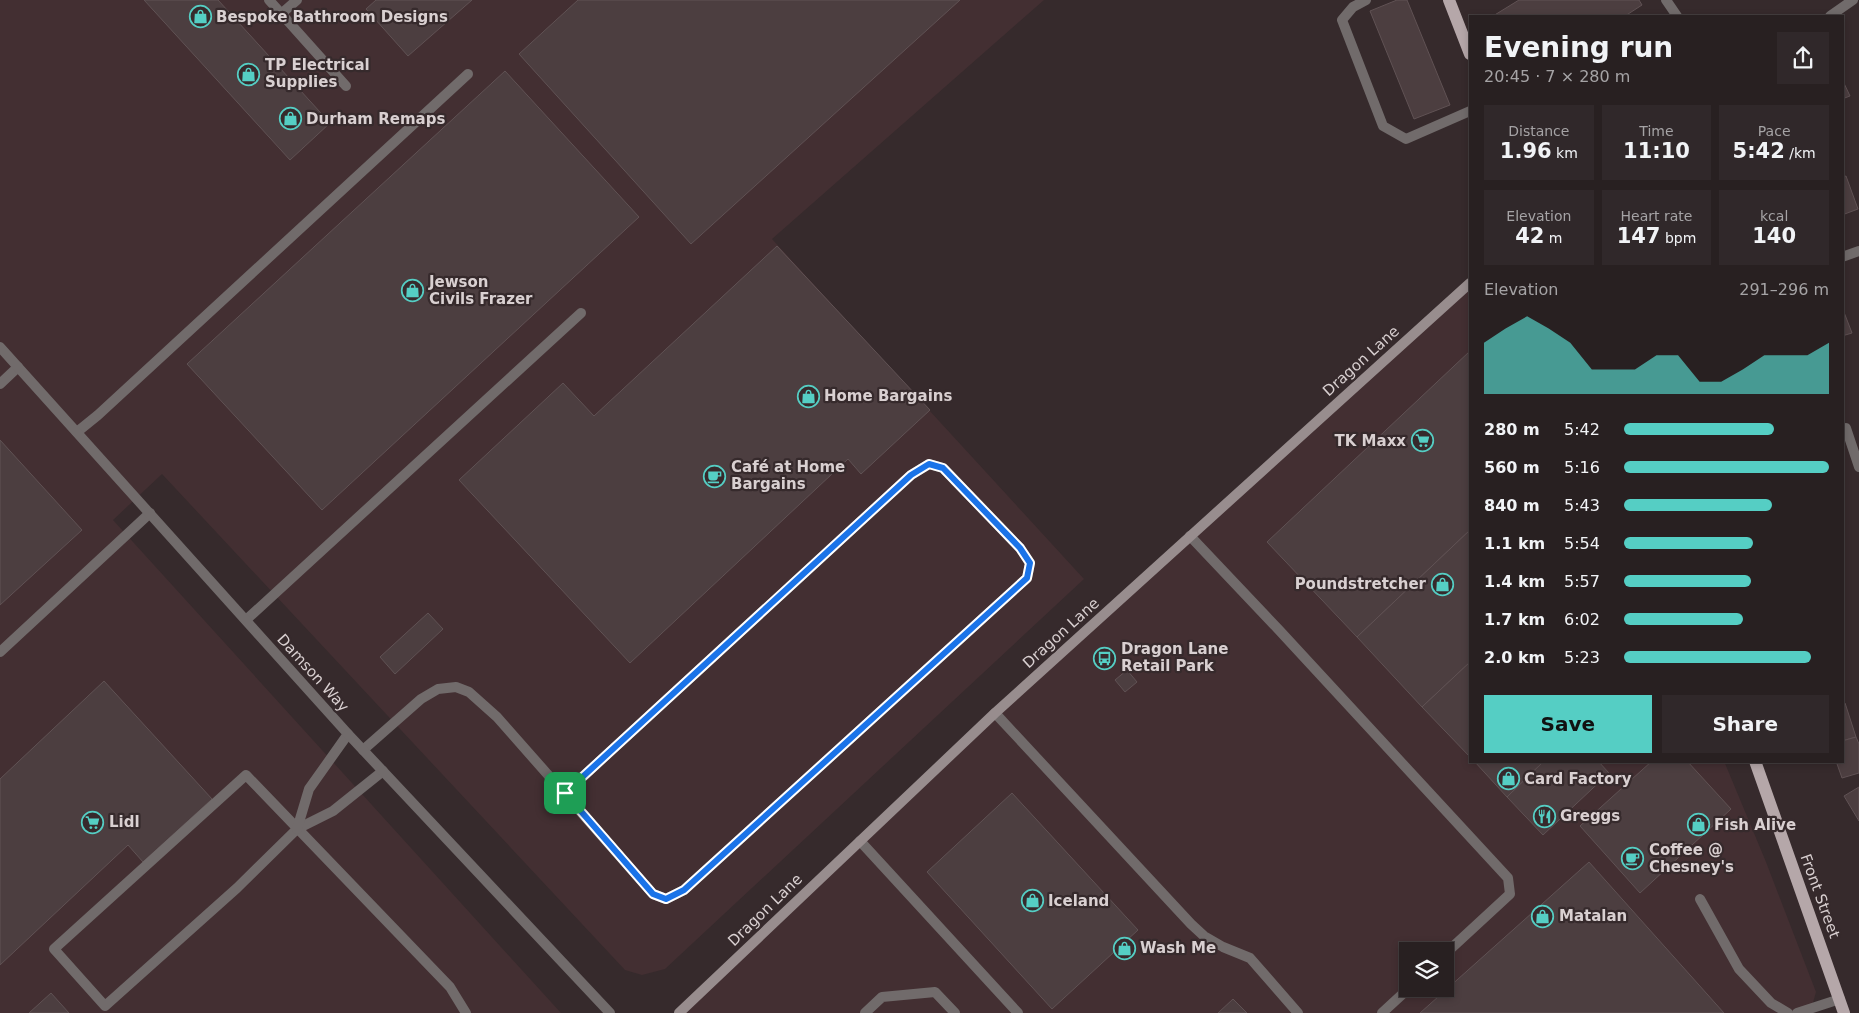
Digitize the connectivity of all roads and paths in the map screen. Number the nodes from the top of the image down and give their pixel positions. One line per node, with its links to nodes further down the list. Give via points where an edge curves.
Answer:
1 (269, 0): 7 (street)
2 (297, 0): 7 (street)
3 (1366, 0): 13 (street, via 1353,7 1342,20 1383,126 1406,139)
4 (1449, 0): 10 (main road)
5 (1666, 0): 8 (street)
6 (1853, 0): 9 (street)
7 (282, 14): 12 (street)
8 (1676, 15)
9 (1831, 15)
10 (1469, 51)
11 (468, 74): 22 (street)
12 (346, 86)
13 (1469, 111)
14 (1859, 251): 15 (street)
15 (1844, 255)
16 (1469, 284): 25 (street, Dragon Lane)
17 (580, 312): 26 (street)
18 (0, 347): 19 (street, Damson Way)
19 (18, 367): 20 (street); 22 (street, Damson Way)
20 (0, 384)
21 (1846, 428): 23 (street)
22 (77, 432): 24 (street, Damson Way)
23 (1859, 467)
24 (150, 513): 26 (street, Damson Way); 27 (street)
25 (1190, 536): 28 (street, Dragon Lane); 37 (street, via 1508,878 1510,894)
26 (246, 620): 29 (street, Damson Way)
27 (0, 652)
28 (995, 713): 35 (street, Dragon Lane); 47 (street, via 1191,924 1217,944 1250,958)
29 (348, 734): 30 (street, Damson Way); 34 (street, via 309,790)
30 (363, 750): 32 (street, Damson Way); 33 (street, via 422,699 438,689 456,687 469,692 497,717)
31 (1756, 763): 39 (main road, Front Street)
32 (383, 771): 34 (street, via 333,811); 42 (street, Damson Way)
33 (565, 793): 33 (street, via 653,894 666,899 684,890 1027,578 1030,563 1020,548 943,468 929,464 911,475)
34 (298, 828): 40 (street); 40 (street, via 246,775 54,949); 41 (street, via 450,987)
35 (860, 841): 43 (street, Dragon Lane); 46 (street)
36 (1700, 899): 49 (street, via 1739,969 1771,1004)
37 (1454, 946)
38 (1399, 997): 48 (street)
39 (1840, 999): 50 (street); 51 (main road, Front Street)
40 (108, 1009)
41 (466, 1013)
42 (610, 1013)
43 (679, 1013)
44 (865, 1013): 45 (street, via 882,996 935,992)
45 (955, 1013)
46 (1018, 1013)
47 (1298, 1013)
48 (1382, 1013)
49 (1788, 1013)
50 (1798, 1013)
51 (1844, 1013)

